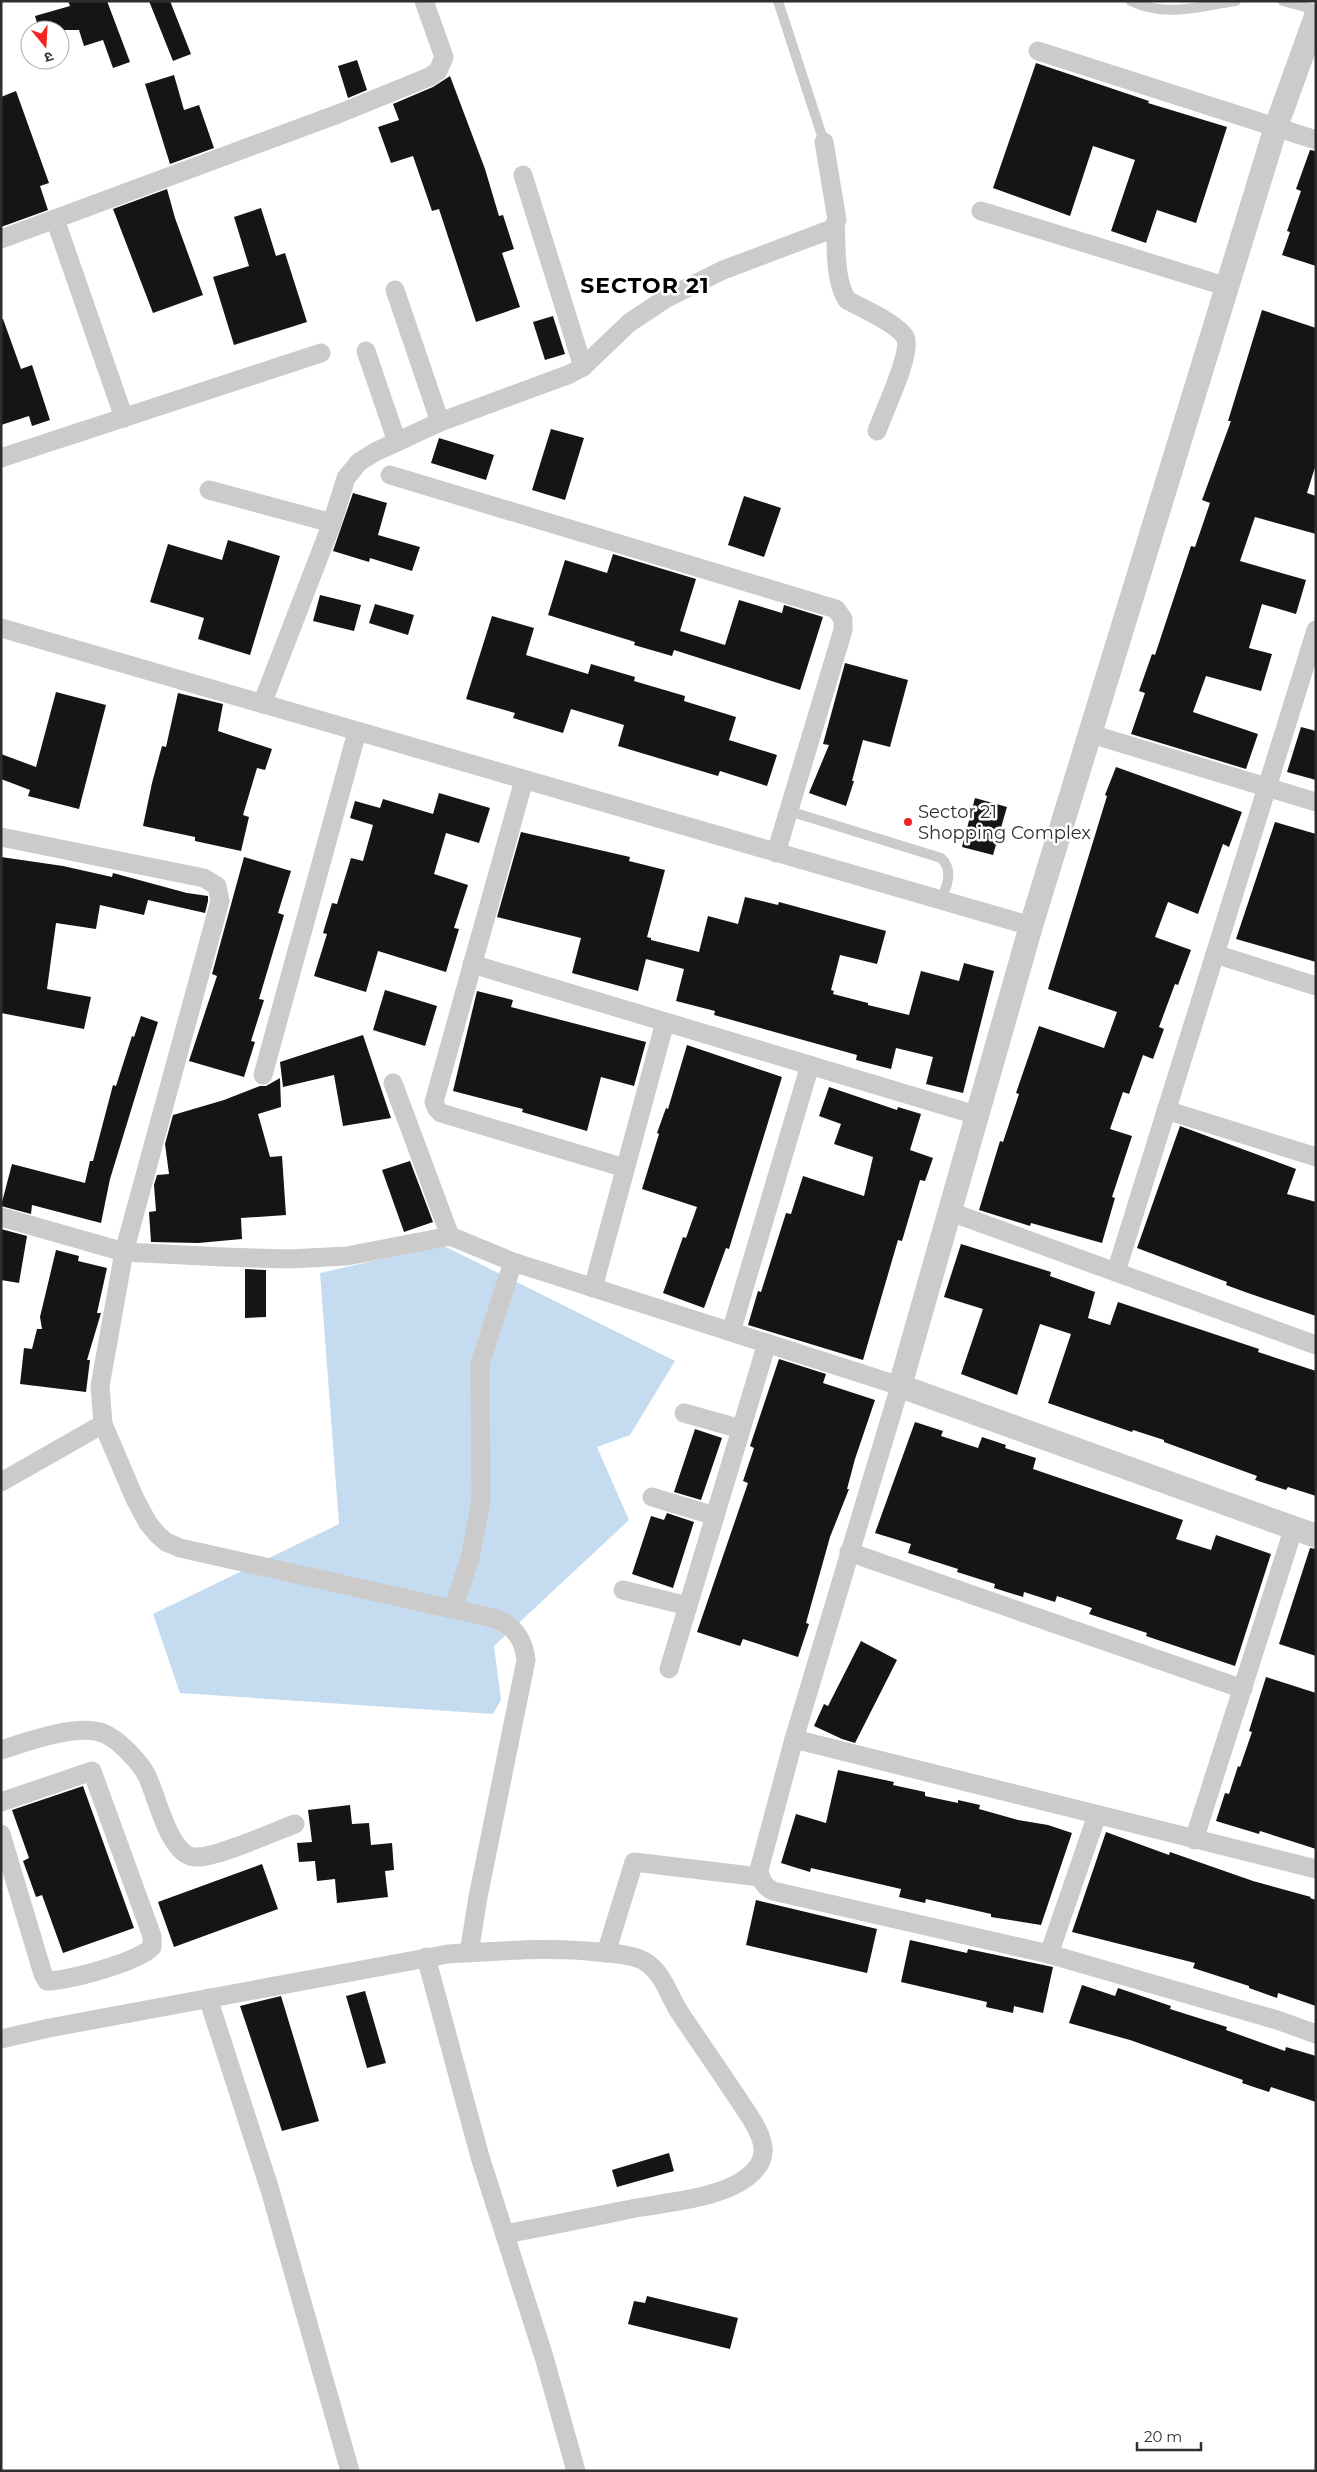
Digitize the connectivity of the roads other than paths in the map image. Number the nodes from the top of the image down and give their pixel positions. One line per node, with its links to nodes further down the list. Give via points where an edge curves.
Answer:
1 (424, 1): 14 (street, via 444,57 438,71 428,77 338,114)
2 (778, 1): 11 (lane)
3 (1131, 1): 4 (lane, via 1157,11 1182,11)
4 (1236, 1)
5 (1283, 1): 6 (lane)
6 (1316, 10)
7 (1316, 16): 9 (street)
8 (1038, 51): 9 (street)
9 (1276, 127): 10 (street); 17 (street)
10 (1316, 140)
11 (824, 142): 15 (street)
12 (523, 175): 21 (street)
13 (980, 211): 17 (street)
14 (54, 219): 16 (street); 22 (street)
15 (835, 224): 21 (street, via 832,229 723,270 665,299 629,323); 24 (street, via 839,279 846,300 895,327 905,337 904,357)
16 (1, 239)
17 (1228, 287): 34 (street)
18 (395, 290): 23 (street)
19 (366, 351): 25 (street)
20 (321, 353): 22 (street)
21 (583, 367): 23 (street, via 548,384)
22 (124, 418): 26 (street)
23 (440, 422): 25 (street)
24 (877, 431)
25 (397, 442): 29 (street, via 366,457 346,478)
26 (1, 458)
27 (390, 475): 38 (street, via 836,608 843,619 843,630)
28 (209, 490): 29 (street)
29 (332, 523): 32 (street)
30 (1, 628): 32 (street)
31 (1314, 642): 36 (street)
32 (262, 704): 33 (street)
33 (357, 732): 35 (street); 48 (street)
34 (1091, 734): 36 (street); 42 (street)
35 (524, 780): 40 (street); 44 (street)
36 (1267, 787): 37 (street); 43 (street)
37 (1316, 802)
38 (789, 811): 40 (street); 41 (lane, via 941,858 949,874)
39 (1, 837): 59 (street, via 204,878 217,886 220,901)
40 (776, 852): 41 (street)
41 (940, 900): 42 (street)
42 (1031, 926): 52 (street)
43 (1215, 954): 45 (street); 51 (street)
44 (472, 964): 46 (street); 50 (street, via 434,1096)
45 (1316, 986)
46 (665, 1022): 47 (street); 55 (street)
47 (810, 1065): 52 (street); 63 (street)
48 (263, 1075)
49 (393, 1083): 53 (street)
50 (436, 1109): 53 (street); 55 (street)
51 (1166, 1110): 54 (street); 61 (street)
52 (976, 1114): 56 (street)
53 (410, 1127): 58 (street)
54 (1316, 1157)
55 (625, 1168): 62 (street)
56 (948, 1211): 61 (street); 66 (street)
57 (1, 1217): 59 (street)
58 (450, 1236): 59 (street, via 346,1256 289,1259); 60 (street)
59 (124, 1252): 68 (street, via 100,1386)
60 (513, 1262): 62 (street); 78 (street, via 480,1364 481,1501 470,1558)
61 (1116, 1272): 65 (street)
62 (593, 1288): 63 (street)
63 (731, 1332): 64 (street)
64 (767, 1343): 66 (street); 69 (street)
65 (1316, 1345)
66 (900, 1386): 73 (street); 75 (street)
67 (684, 1413): 69 (street)
68 (103, 1424): 70 (street); 78 (street, via 135,1499 148,1523 166,1542 180,1548)
69 (741, 1429): 72 (street)
70 (1, 1482)
71 (652, 1497): 72 (street)
72 (715, 1516): 77 (street)
73 (1294, 1526): 74 (street); 80 (street)
74 (1316, 1536)
75 (849, 1552): 80 (street); 81 (street)
76 (623, 1590): 77 (street)
77 (688, 1606): 79 (street)
78 (453, 1609): 90 (street, via 510,1625 525,1648 526,1660)
79 (669, 1669)
80 (1243, 1689): 87 (street)
81 (794, 1739): 84 (street); 89 (street, via 759,1870)
82 (1, 1750): 85 (street, via 53,1733 104,1733 132,1755 147,1774 174,1843 182,1854 194,1858 209,1856)
83 (1, 1802): 86 (street, via 92,1771 152,1936 152,1947 144,1955 83,1974 47,1981 42,1974)
84 (1097, 1815): 87 (street); 92 (street)
85 (295, 1824)
86 (1, 1834)
87 (1194, 1840): 88 (street)
88 (1316, 1869)
89 (760, 1877): 91 (street, via 634,1862); 92 (street, via 773,1891)
90 (469, 1953): 91 (street, via 513,1948); 93 (street)
91 (606, 1953): 97 (street, via 636,1958 655,1969 680,2014 752,2120 763,2139 765,2151 752,2173 730,2187 710,2194)
92 (1049, 1954): 95 (street)
93 (426, 1957): 94 (street); 97 (street, via 480,2157)
94 (208, 1998): 96 (street); 98 (street, via 270,2190)
95 (1316, 2034)
96 (1, 2040)
97 (505, 2234): 99 (street)
98 (350, 2471)
99 (576, 2471)

